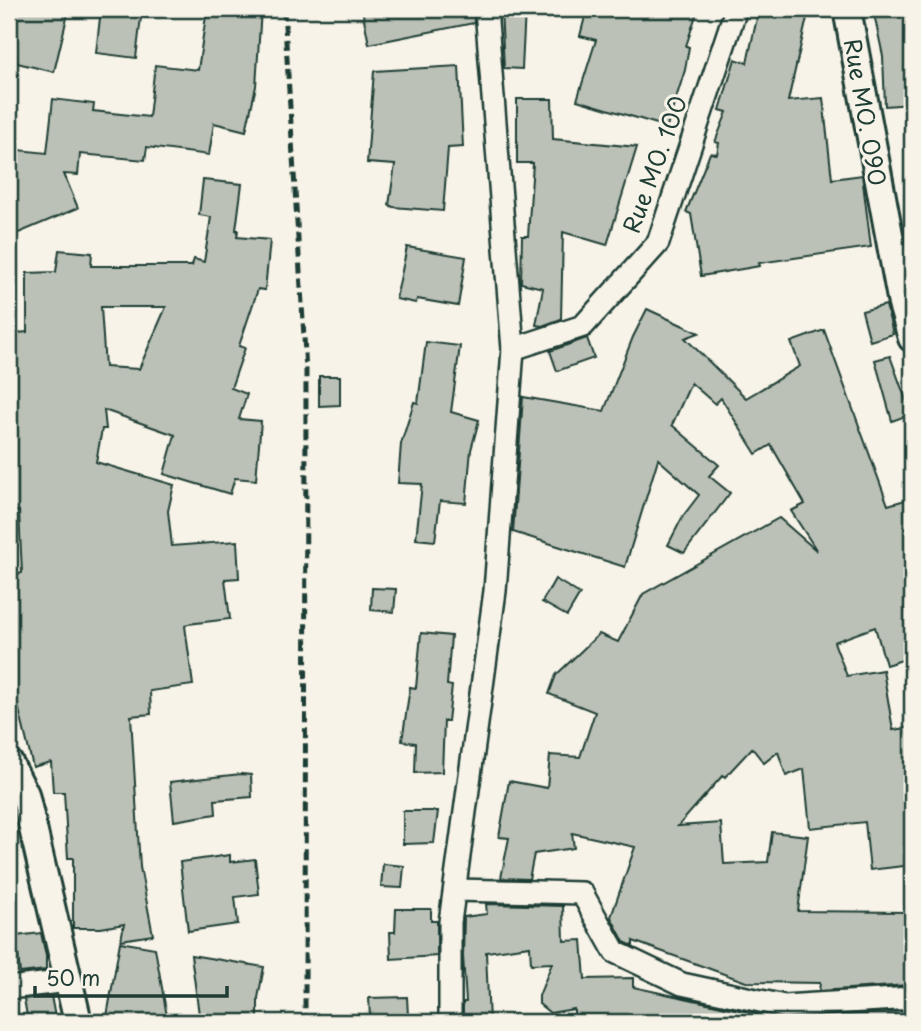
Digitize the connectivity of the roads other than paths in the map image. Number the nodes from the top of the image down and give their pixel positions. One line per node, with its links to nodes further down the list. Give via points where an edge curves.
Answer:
1 (486, 9): 6 (street)
2 (736, 9): 6 (street, Rue MO. 100, via 658,243 583,326)
3 (847, 9): 4 (street, Rue MO. 090)
4 (907, 303): 5 (street, Rue MO. 090)
5 (912, 338)
6 (513, 349): 8 (street, via 495,591)
7 (9, 763): 9 (street, via 25,794)
8 (455, 890): 11 (street, via 582,893 615,952 682,984 784,1006); 13 (street, via 450,922)
9 (68, 981): 10 (street); 12 (street)
10 (9, 988)
11 (912, 998)
12 (78, 1022)
13 (450, 1022)

